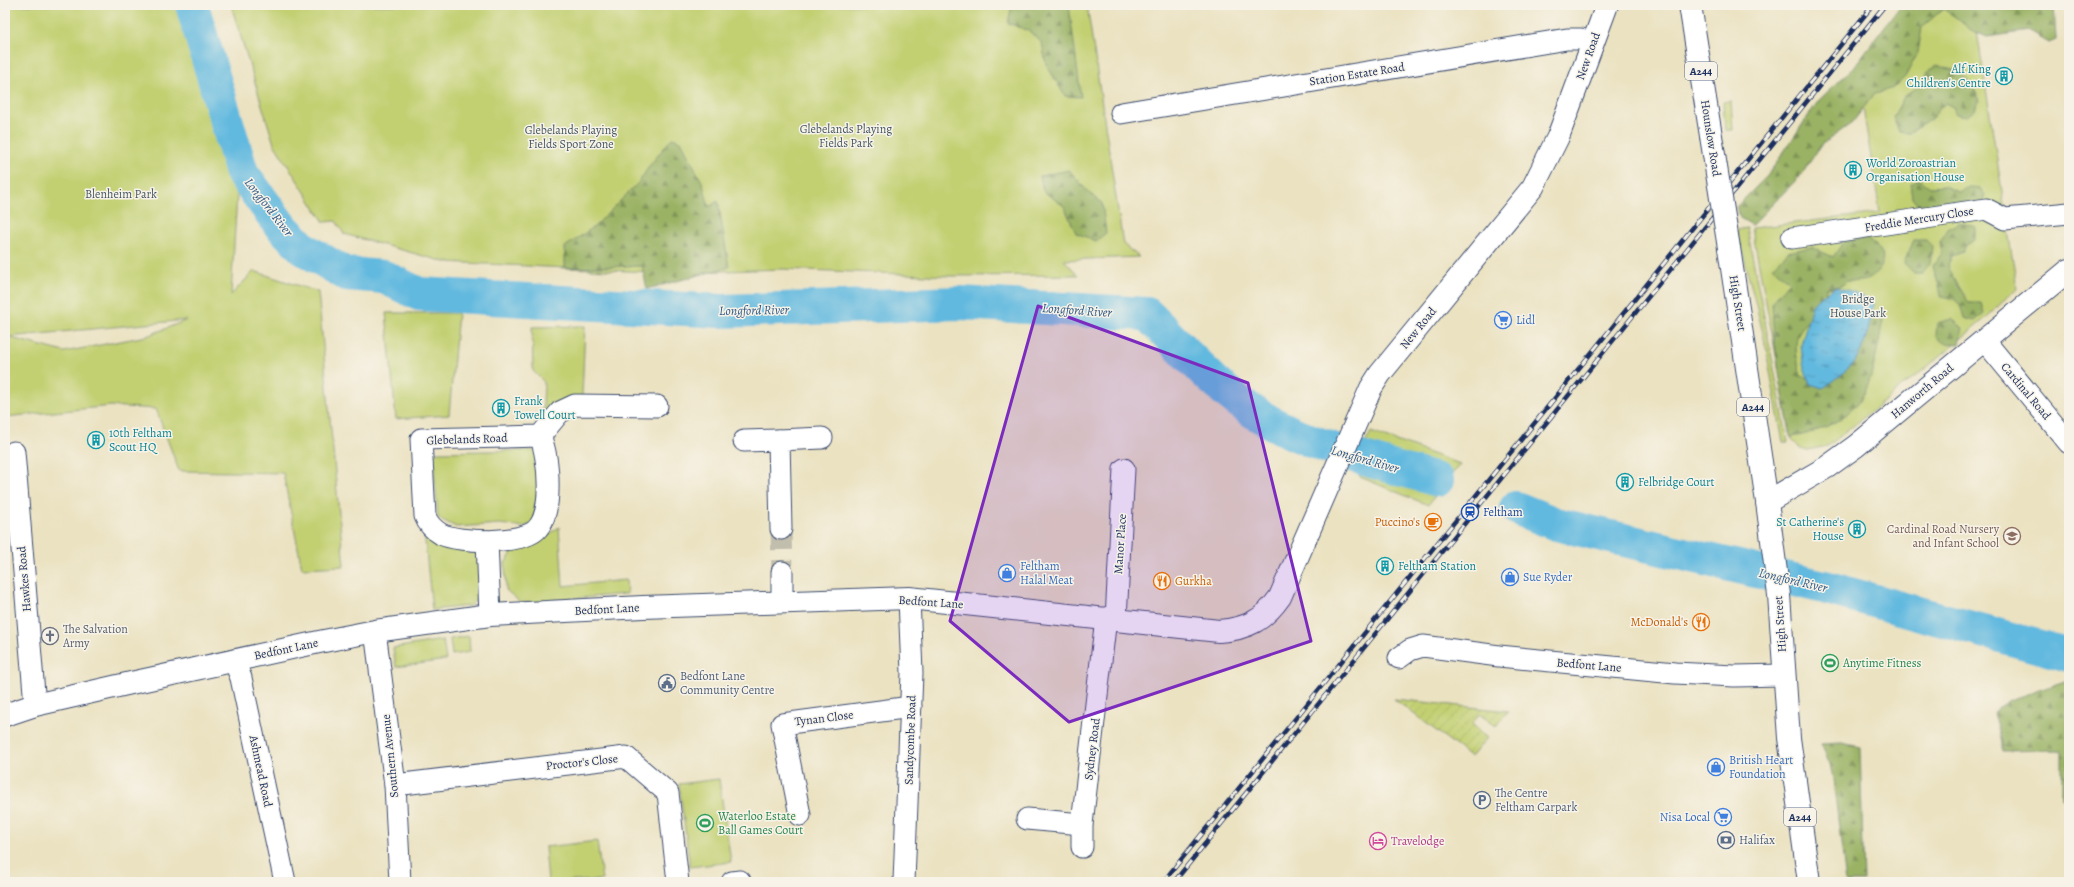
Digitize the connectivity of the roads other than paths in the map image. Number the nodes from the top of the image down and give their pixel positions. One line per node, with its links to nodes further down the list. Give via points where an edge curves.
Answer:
1 (1607, 5): 3 (main road, New Road)
2 (1690, 5): 7 (main road, Hounslow Road / A244, bridge)
3 (1593, 43): 4 (street, Station Estate Road, via 1581,39 1567,39); 27 (main road, New Road, via 1558,137 1533,187 1371,388 1287,583 1274,606 1246,626)
4 (1121, 113)
5 (2069, 213): 6 (street, Freddie Mercury Close, via 2005,219 1986,209)
6 (1792, 238)
7 (1729, 248): 18 (main road, High Street / A244)
8 (2069, 270): 9 (main road, Hanworth Road)
9 (1984, 340): 15 (street, Cardinal Road); 18 (main road, Hanworth Road, via 1837,461)
10 (657, 406): 11 (street, via 575,405 560,412)
11 (540, 436): 20 (street, Glebelands Road, via 544,446 548,489 541,524 528,535); 20 (street, Glebelands Road, via 421,439 425,516 428,522 442,534 454,538)
12 (822, 438): 13 (street)
13 (779, 440): 14 (street); 19 (street)
14 (744, 441)
15 (2069, 443)
16 (14, 452): 31 (street, Hawkes Road)
17 (1124, 469): 25 (street, Manor Place)
18 (1767, 502): 30 (main road, High Street / A244, via 1779,595)
19 (781, 529)
20 (487, 541): 24 (street)
21 (782, 572): 23 (street)
22 (909, 598): 23 (main road, Bedfont Lane); 25 (main road, Bedfont Lane); 32 (street, Sandycombe Road)
23 (782, 602): 24 (main road, Bedfont Lane)
24 (490, 614): 26 (main road, Bedfont Lane)
25 (1111, 618): 27 (main road, Bedfont Lane); 37 (street, Sydney Road)
26 (375, 631): 29 (main road, Bedfont Lane); 34 (street, Southern Avenue)
27 (1218, 631)
28 (1399, 658): 30 (street, Bedfont Lane, via 1410,650 1423,646 1675,673)
29 (234, 660): 31 (main road, Bedfont Lane); 39 (street, Ashmead Road, via 241,678)
30 (1784, 675): 43 (main road, High Street / A244, via 1792,767)
31 (35, 705): 33 (main road, Bedfont Lane)
32 (911, 707): 35 (street, Tynan Close, via 782,724); 42 (street, Sandycombe Road)
33 (5, 715)
34 (394, 785): 40 (street, Southern Avenue); 41 (street, Proctor's Close, via 626,757 668,794)
35 (800, 815)
36 (1027, 820): 37 (street)
37 (1082, 824): 38 (street, Sydney Road)
38 (1082, 847)
39 (285, 882)
40 (400, 882)
41 (678, 882)
42 (904, 882)
43 (1809, 882)

